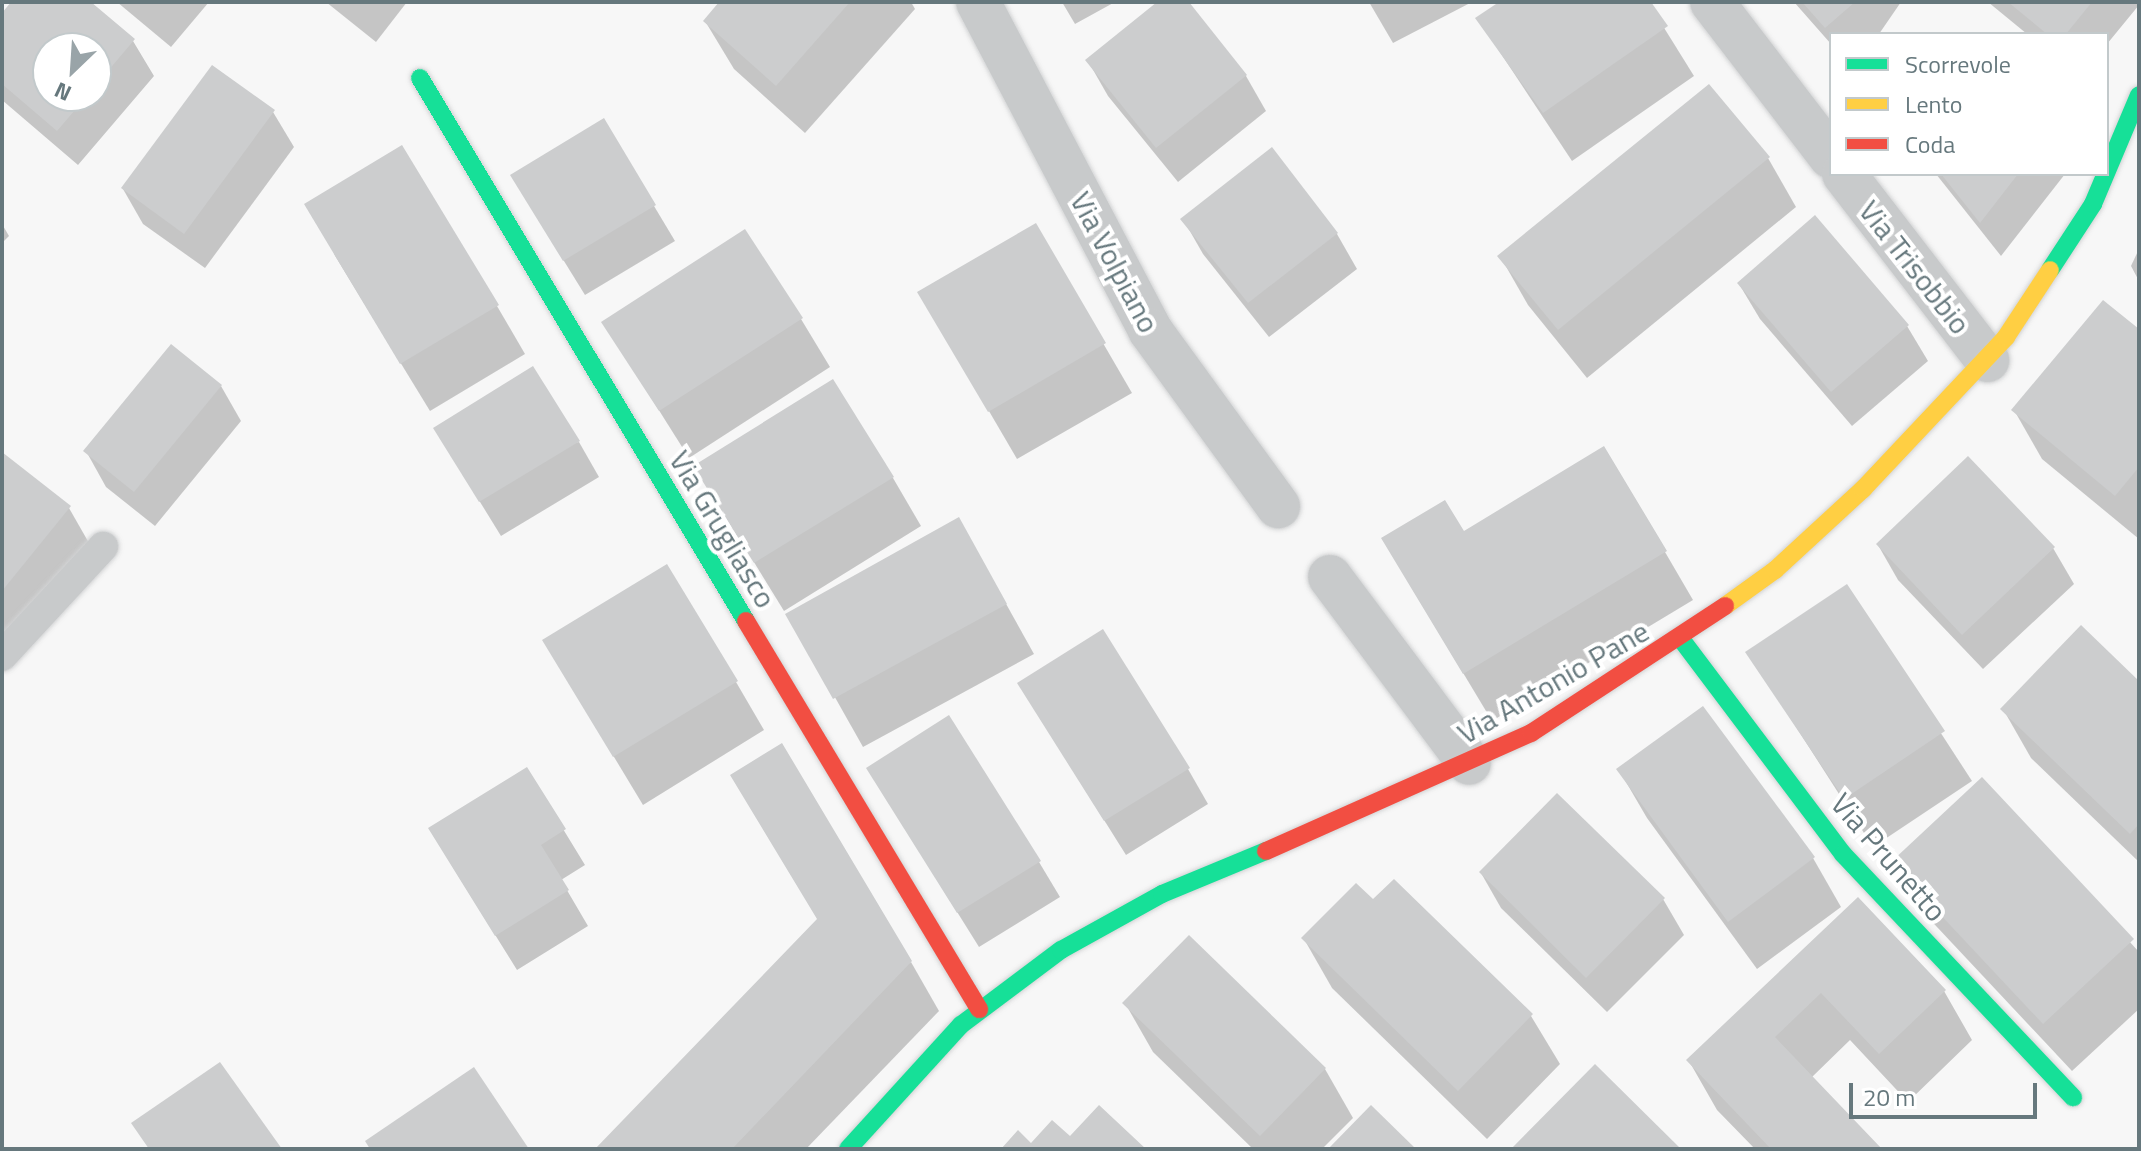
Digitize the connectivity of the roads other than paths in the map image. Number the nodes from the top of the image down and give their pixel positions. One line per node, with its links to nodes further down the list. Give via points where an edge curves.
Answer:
1 (978, 2): 10 (street, Via Volpiano, via 1150,330)
2 (1712, 2): 5 (street)
3 (420, 78): 16 (street, Via Grugliasco)
4 (2138, 103): 6 (street, Via Antonio Pane)
5 (1829, 154)
6 (2109, 164)
7 (1846, 176): 9 (street, Via Trisobbio)
8 (2103, 176): 9 (street, Via Antonio Pane, via 2075,236)
9 (1987, 360): 13 (street, Via Antonio Pane, via 1823,527)
10 (1278, 506)
11 (103, 547): 14 (lane)
12 (1330, 577): 15 (street)
13 (1681, 639): 15 (street, Via Antonio Pane, via 1568,711); 17 (street, Via Prunetto, via 1843,854)
14 (2, 656)
15 (1469, 763): 16 (street, Via Antonio Pane, via 1162,894 1061,950)
16 (979, 1009): 18 (street, Via Antonio Pane)
17 (2073, 1097)
18 (848, 1149)

